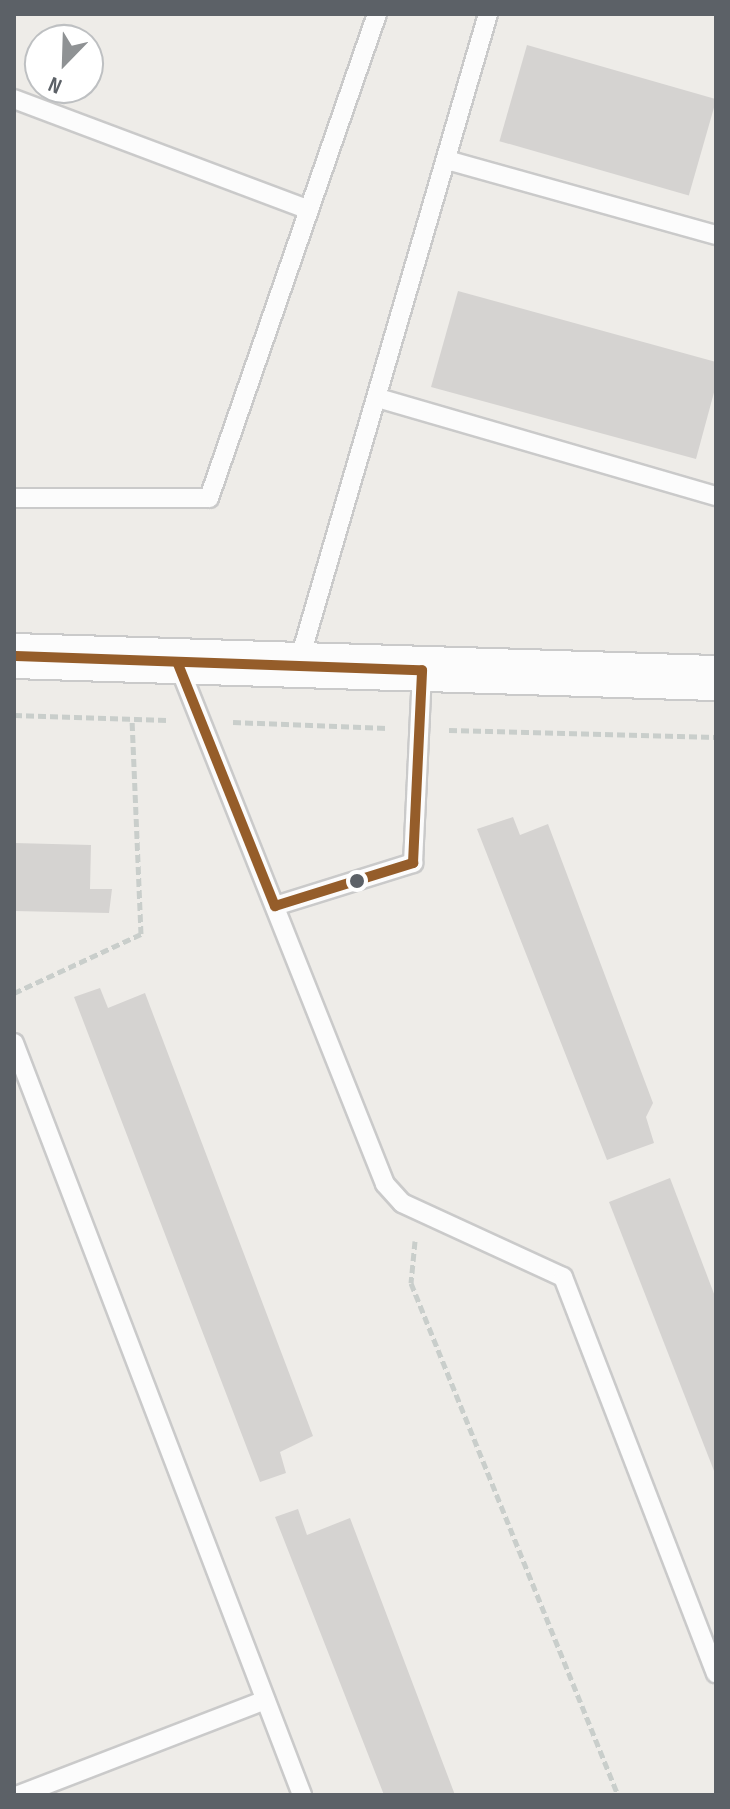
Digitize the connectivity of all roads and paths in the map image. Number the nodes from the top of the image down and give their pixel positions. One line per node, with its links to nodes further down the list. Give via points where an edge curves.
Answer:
1 (377, 14): 5 (lane)
2 (488, 14): 4 (lane)
3 (14, 99): 5 (lane)
4 (447, 160): 6 (lane); 7 (lane)
5 (309, 210): 9 (lane, via 209,498)
6 (716, 235)
7 (378, 398): 8 (lane); 12 (lane)
8 (716, 496)
9 (14, 498)
10 (14, 656): 11 (street)
11 (178, 664): 12 (street); 17 (lane)
12 (298, 665): 13 (street)
13 (422, 670): 14 (street); 18 (lane)
14 (716, 678)
15 (14, 715): 16 (path)
16 (132, 719): 17 (path); 21 (path, via 141,934)
17 (199, 721): 18 (path); 20 (lane)
18 (420, 729): 19 (path); 20 (lane, via 413,863)
19 (716, 737)
20 (275, 906): 23 (lane, via 385,1184 402,1203)
21 (14, 993)
22 (14, 1043): 25 (lane)
23 (426, 1215): 24 (lane, via 563,1277); 28 (path, via 411,1253 411,1283)
24 (716, 1674)
25 (265, 1700): 26 (lane); 27 (lane)
26 (19, 1795)
27 (302, 1795)
28 (618, 1795)

